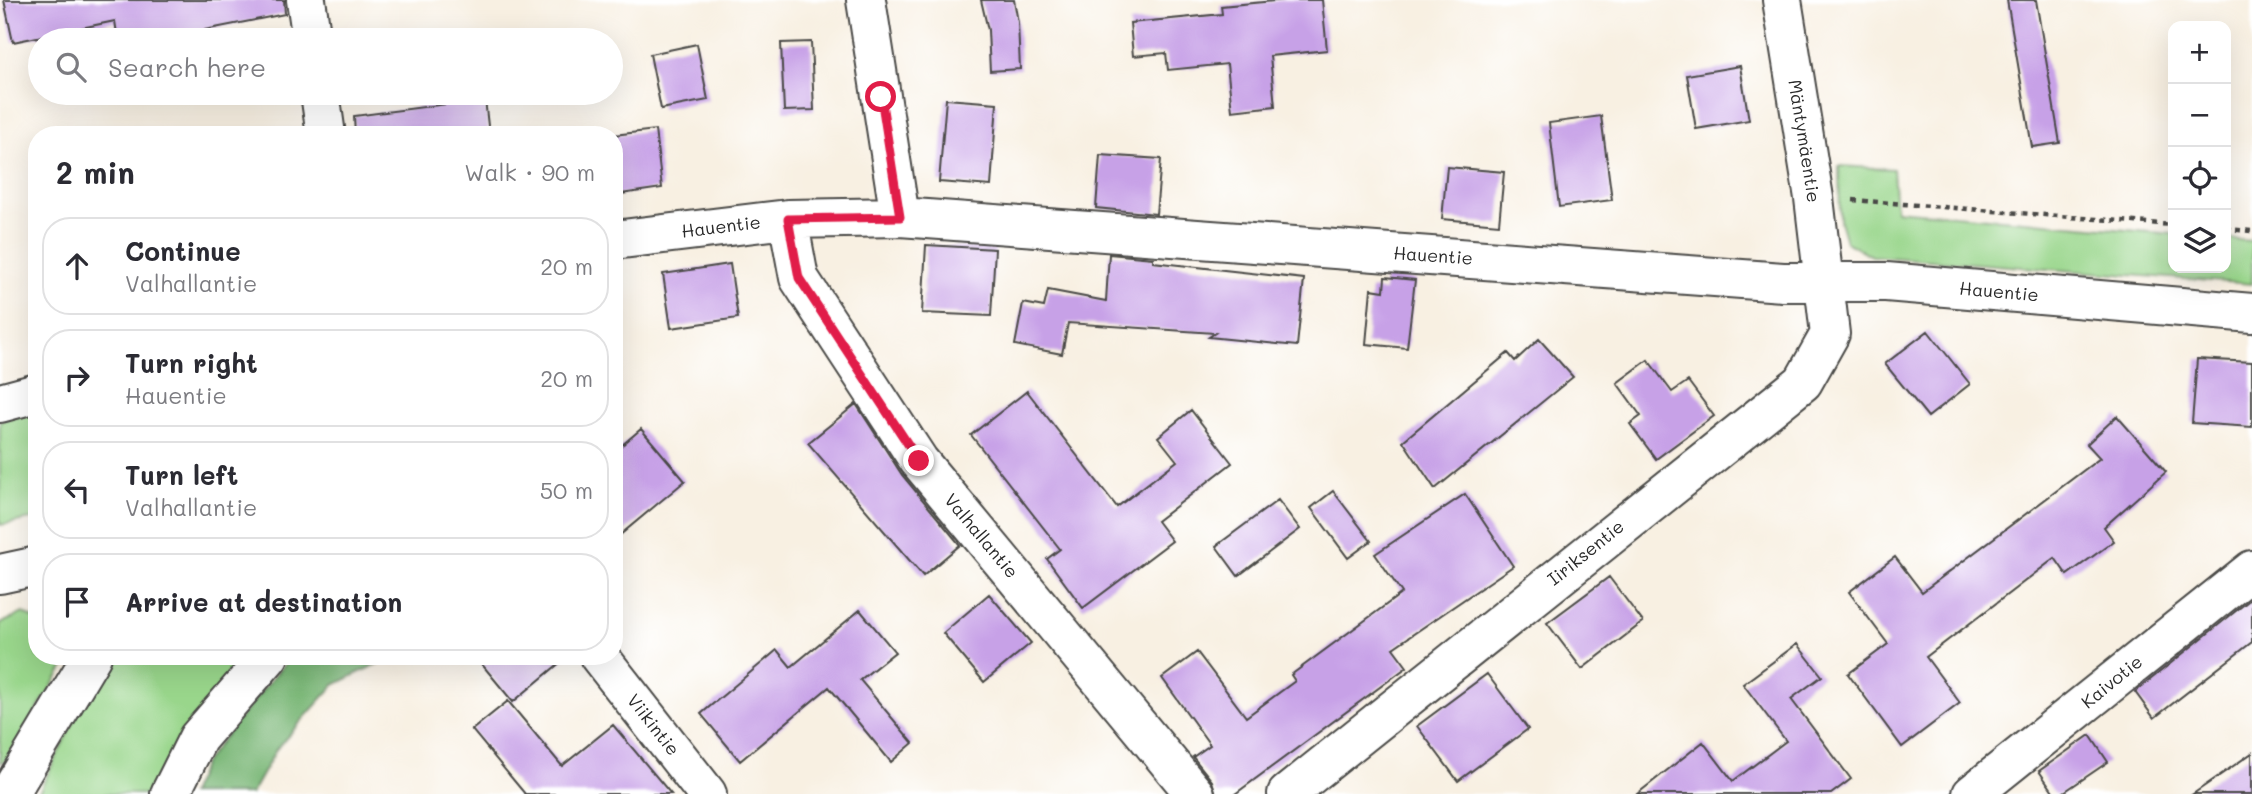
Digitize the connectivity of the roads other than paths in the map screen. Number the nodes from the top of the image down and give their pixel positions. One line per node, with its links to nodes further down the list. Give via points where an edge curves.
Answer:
1 (306, 0): 4 (street)
2 (866, 0): 7 (street)
3 (1782, 0): 10 (street, Mäntymäentie)
4 (310, 28)
5 (322, 105): 6 (street)
6 (325, 126)
7 (900, 217): 8 (street, Hauentie); 10 (street, Hauentie)
8 (788, 219): 9 (street, Hauentie); 23 (street, Valhallantie, via 799,278 919,461)
9 (623, 239)
10 (1825, 282): 11 (street, Hauentie, via 1886,282); 24 (street, Iiriksentie, via 1830,334 1802,382)
11 (2252, 313)
12 (28, 395): 13 (street)
13 (0, 402)
14 (28, 568): 16 (street)
15 (2252, 570): 25 (street, Kaivotie)
16 (0, 573)
17 (87, 665): 20 (street)
18 (261, 665): 21 (street, via 198,738)
19 (606, 665): 22 (street, Viikintie)
20 (9, 794)
21 (170, 794)
22 (707, 794)
23 (1195, 794)
24 (1287, 794)
25 (1972, 794)

